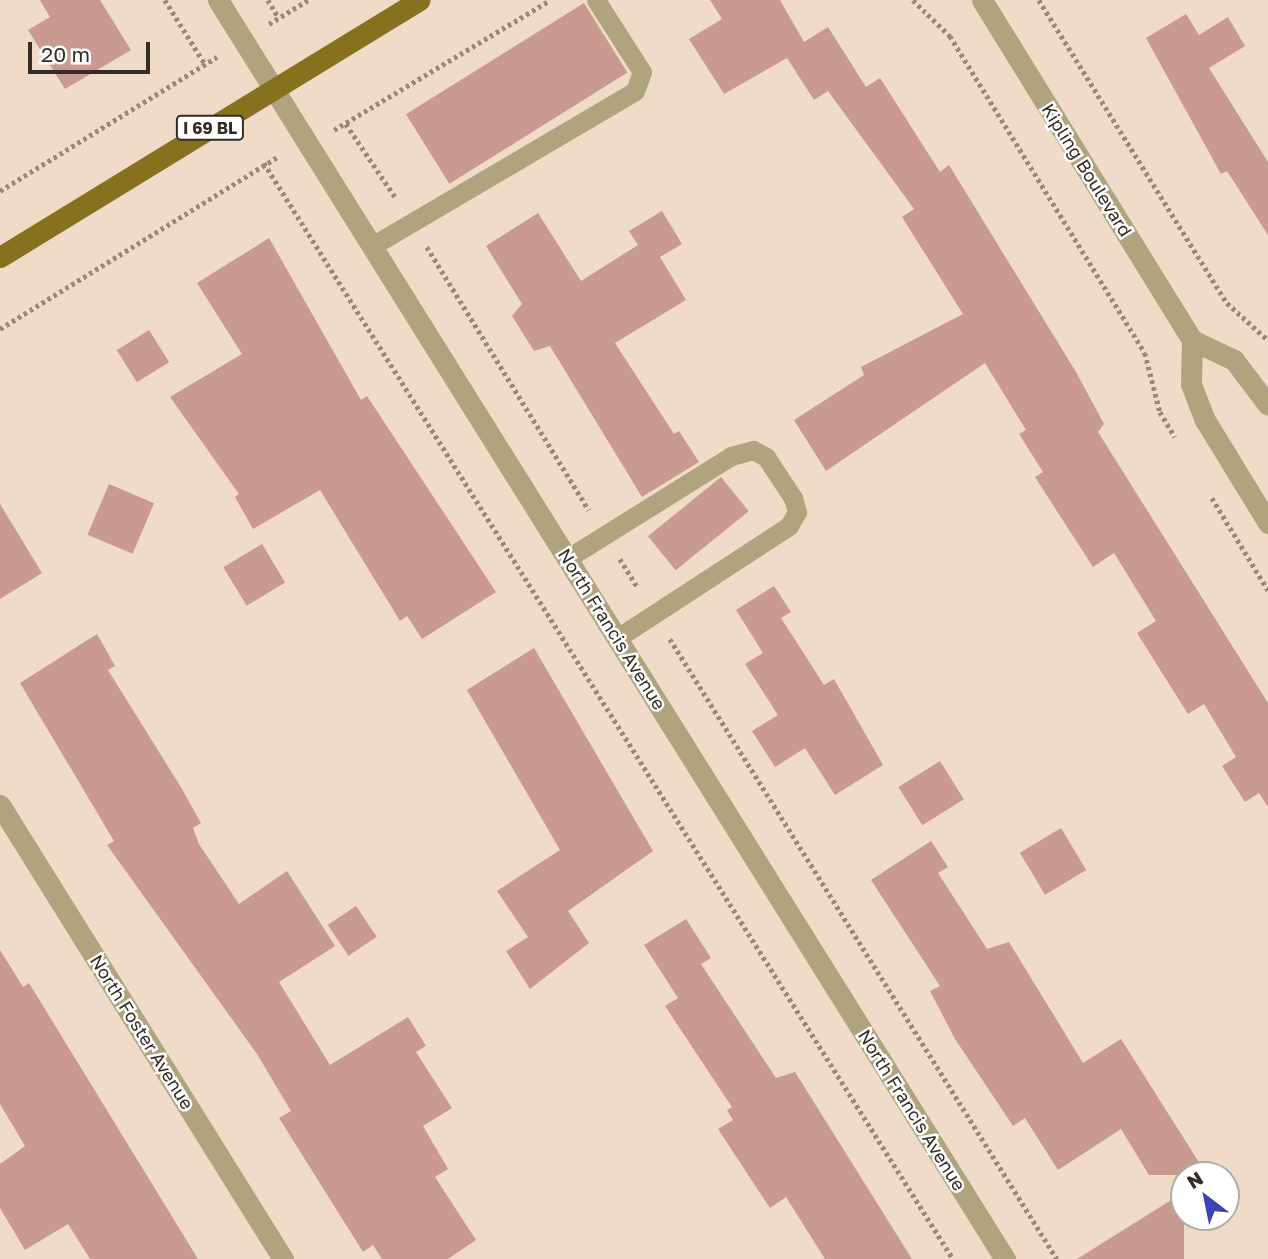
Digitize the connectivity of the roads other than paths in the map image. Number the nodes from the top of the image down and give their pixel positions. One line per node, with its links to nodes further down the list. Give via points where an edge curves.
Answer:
1 (218, 0): 5 (street, North Francis Avenue)
2 (420, 0): 5 (main road, I 69 BL)
3 (596, 0): 6 (lane, via 643,82)
4 (982, 0): 8 (street, Kipling Boulevard)
5 (274, 89): 6 (street, North Francis Avenue); 7 (main road, I 69 BL)
6 (372, 246): 11 (street, North Francis Avenue)
7 (0, 257)
8 (1192, 340): 9 (street, via 1234,360); 10 (street, via 1191,384 1205,420)
9 (1268, 405)
10 (1268, 523)
11 (568, 558): 12 (street, North Francis Avenue); 12 (lane, via 731,456 753,450 766,457 793,498 797,512 789,526)
12 (617, 638): 15 (street, North Francis Avenue)
13 (0, 806): 14 (street, North Foster Avenue)
14 (283, 1259)
15 (1005, 1259)

